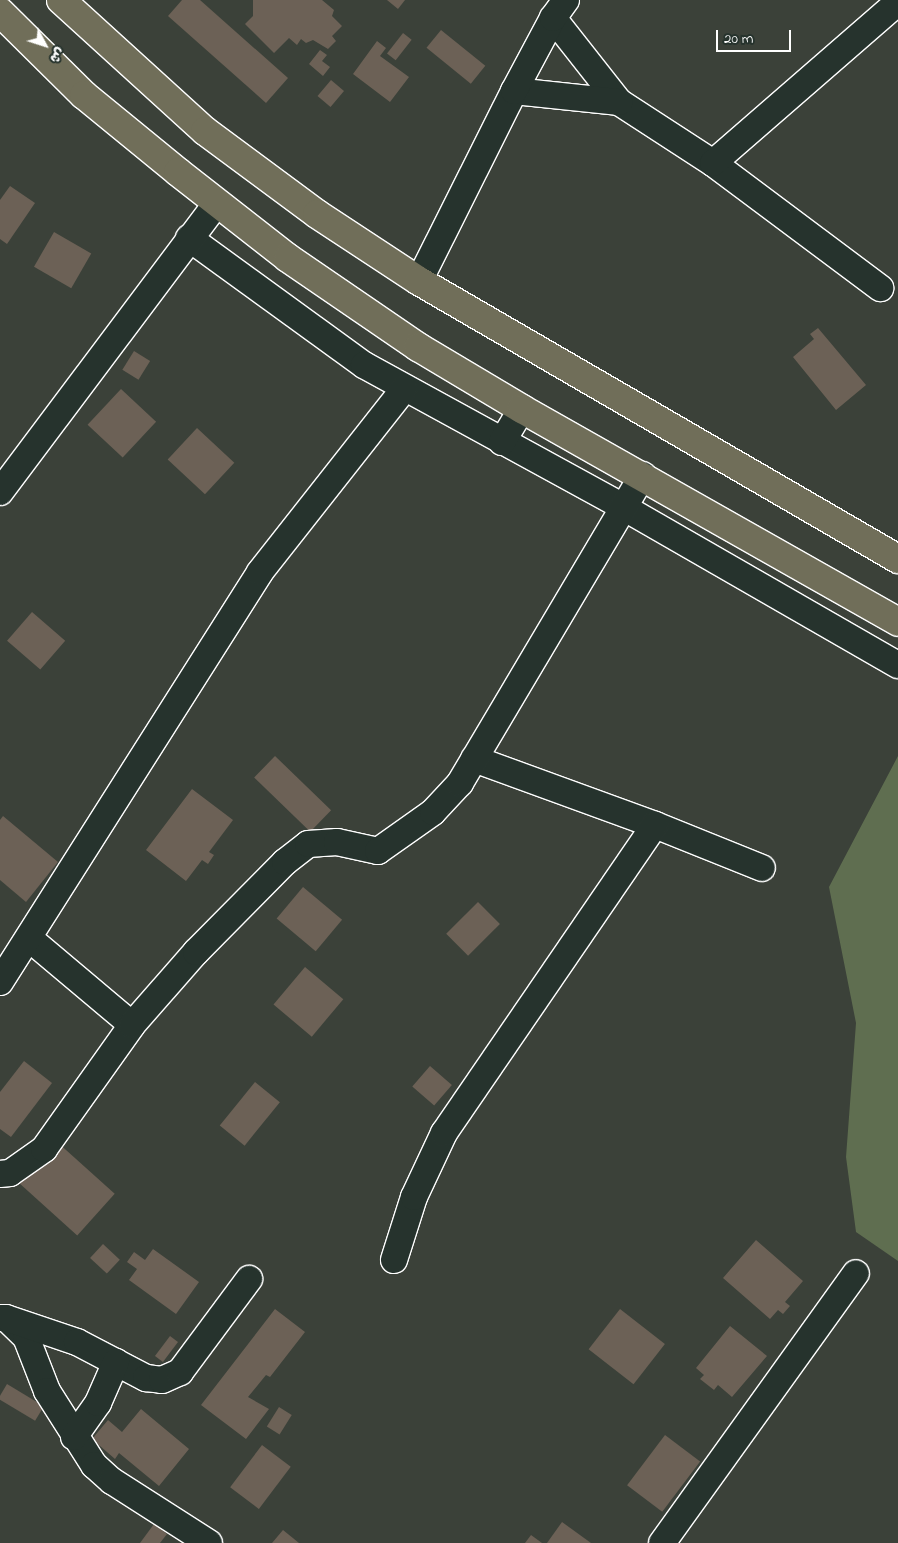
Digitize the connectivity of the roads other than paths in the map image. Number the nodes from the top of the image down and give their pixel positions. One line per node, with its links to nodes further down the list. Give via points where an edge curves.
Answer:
1 (61, 0): 10 (highway, via 205,131 317,214)
2 (898, 2): 7 (street)
3 (559, 9): 5 (street); 6 (street)
4 (0, 12): 8 (highway, via 84,95)
5 (514, 91): 6 (street); 10 (street)
6 (619, 102): 7 (street)
7 (713, 163): 11 (street)
8 (217, 203): 9 (street); 13 (highway, via 288,258 402,336)
9 (189, 238): 12 (street, via 364,365); 16 (street)
10 (419, 281): 18 (highway)
11 (880, 288)
12 (404, 389): 14 (street); 24 (street, via 260,572)
13 (522, 409): 14 (street); 15 (highway)
14 (502, 442): 17 (street)
15 (643, 474): 17 (street); 19 (highway)
16 (0, 492)
17 (623, 507): 20 (street); 21 (street)
18 (898, 559)
19 (898, 622)
20 (898, 665)
21 (474, 759): 22 (street); 26 (street, via 460,783 433,812 378,851 361,850 337,842 308,844 285,862 196,952)
22 (655, 825): 23 (street); 28 (street, via 444,1133 414,1197)
23 (762, 868)
24 (30, 939): 25 (street); 26 (street)
25 (0, 982)
26 (132, 1025): 27 (street, via 44,1149 10,1173)
27 (0, 1174)
28 (394, 1260)
29 (856, 1273): 35 (street)
30 (249, 1279): 32 (street, via 180,1372 162,1380 154,1379)
31 (3, 1318): 32 (street, via 77,1342); 33 (street, via 26,1337 47,1391)
32 (116, 1362): 33 (street, via 98,1403)
33 (74, 1437): 34 (street, via 94,1465 112,1481)
34 (209, 1543)
35 (662, 1543)

